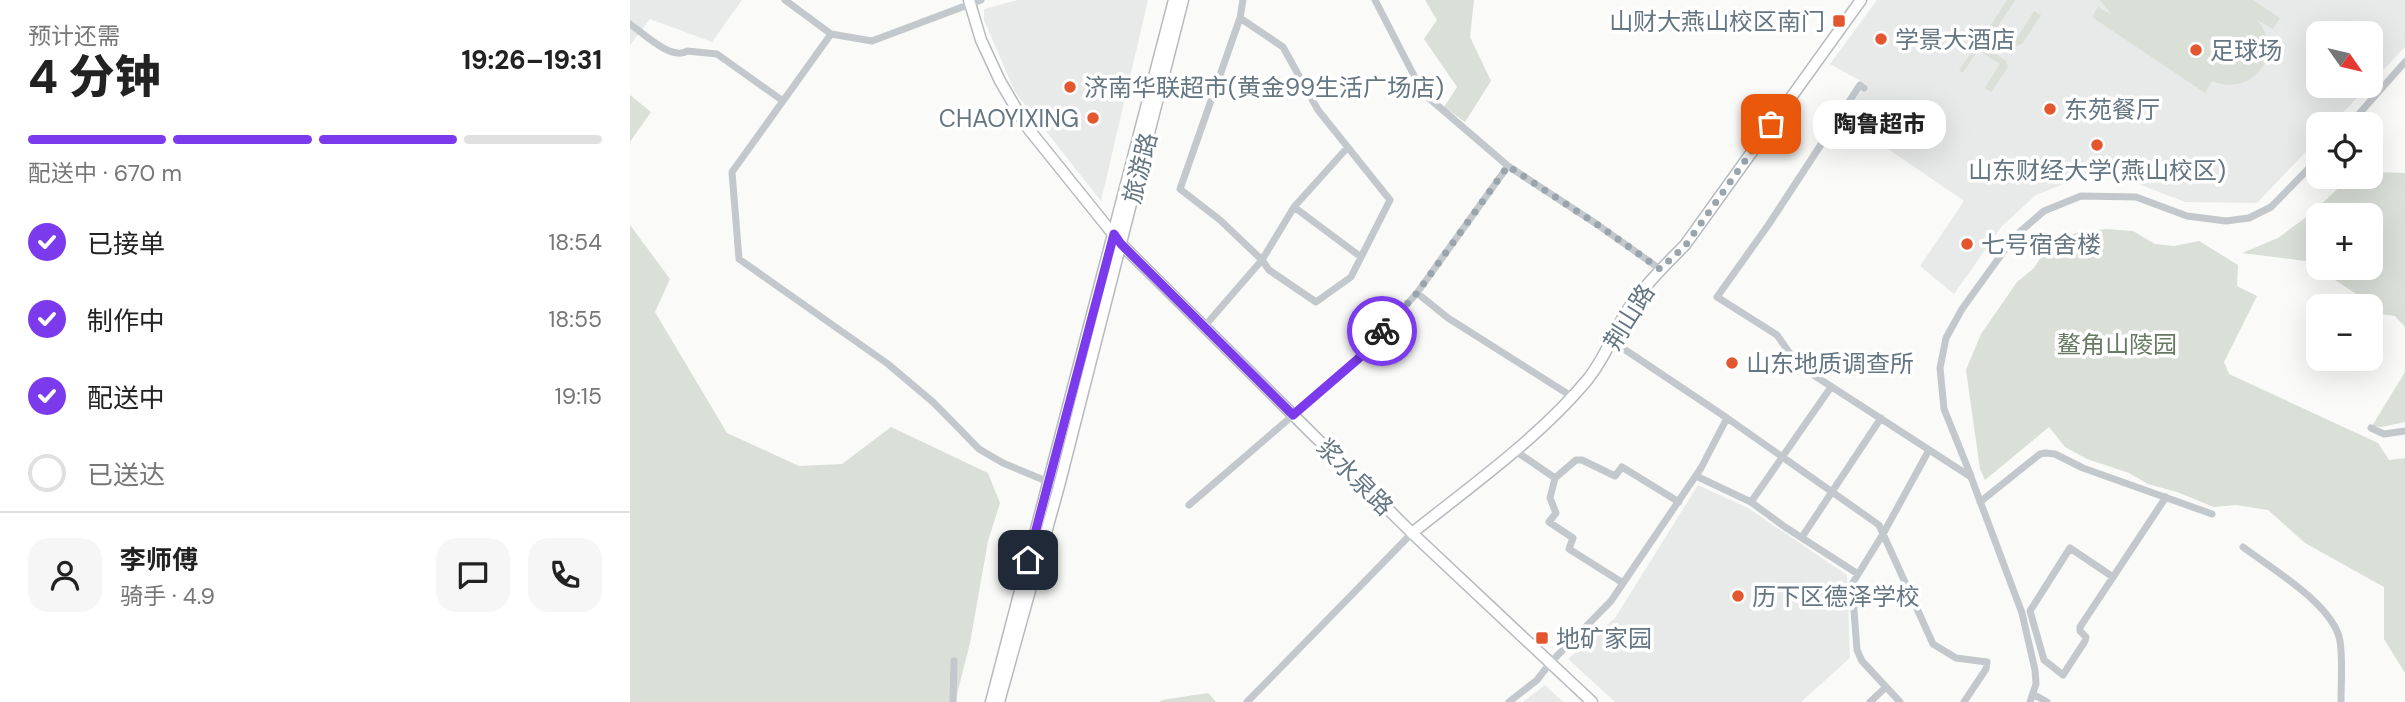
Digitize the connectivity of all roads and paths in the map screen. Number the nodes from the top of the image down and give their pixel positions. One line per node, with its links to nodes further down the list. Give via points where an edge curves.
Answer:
1 (785, 0): 11 (street)
2 (981, 0): 8 (street)
3 (1174, 0): 20 (main road, 旅游路)
4 (1184, 0): 21 (main road, 旅游路)
5 (1243, 0): 9 (street)
6 (1376, 0): 17 (street, via 1423,93)
7 (1861, 0): 24 (main road, 荆山路, via 1685,246)
8 (969, 2): 11 (street, via 872,41); 20 (main road, 浆水泉路, via 1000,82 1027,127)
9 (1240, 18): 16 (street, via 1283,47 1318,110); 23 (street, via 1180,188)
10 (630, 24): 14 (street, via 672,54 717,54)
11 (831, 34): 14 (street)
12 (2405, 62): 15 (street)
13 (1864, 88): 28 (street, via 1860,85 1717,297 1777,335 1798,365)
14 (783, 101): 41 (street, via 732,172 738,260 888,364 979,449)
15 (2361, 112)
16 (1347, 148): 19 (street); 22 (street, via 1390,200)
17 (1508, 166): 24 (street); 25 (street)
18 (2306, 171): 39 (street, via 2270,207 2249,218 2225,221 2187,215 2136,197 2081,196 2044,211 2014,237 1962,309 1946,338 1940,368 1944,409)
19 (1294, 207): 22 (street); 23 (street)
20 (1114, 234): 21 (main road, 浆水泉路); 41 (main road, 旅游路)
21 (1121, 244): 26 (main road, 浆水泉路); 41 (main road, 旅游路)
22 (1361, 257): 23 (street, via 1351,278 1316,302 1269,270)
23 (1262, 260): 26 (street)
24 (1660, 269): 27 (main road, 荆山路, via 1620,322)
25 (1417, 293): 29 (street, via 1448,318); 30 (street, via 1358,359)
26 (1203, 328): 30 (main road, 浆水泉路)
27 (1612, 341): 29 (main road, 荆山路); 31 (street)
28 (1831, 387): 32 (street); 37 (street)
29 (1572, 396): 35 (main road, 荆山路)
30 (1293, 415): 47 (street); 49 (main road, 浆水泉路)
31 (1727, 418): 37 (street); 38 (street)
32 (1881, 418): 36 (street); 42 (street)
33 (2371, 428): 34 (street, via 2384,433)
34 (2405, 431)
35 (1514, 450): 40 (street); 49 (main road, 荆山路)
36 (1929, 450): 39 (street); 50 (street)
37 (1782, 456): 42 (street); 45 (street)
38 (1696, 476): 44 (street); 45 (street)
39 (1971, 477): 46 (street)
40 (1555, 478): 44 (street, via 1576,460 1615,476 1622,467); 55 (street, via 1550,498 1556,513 1549,522 1573,538 1569,549)
41 (1054, 484): 61 (main road, 旅游路); 62 (main road, 旅游路)
42 (1832, 491): 50 (street, via 1879,525); 51 (street)
43 (2166, 497): 46 (street, via 2045,453); 48 (street); 54 (street)
44 (1679, 502): 55 (street)
45 (1751, 502): 51 (street)
46 (1980, 502): 59 (street, via 2022,613 2035,670)
47 (1189, 505)
48 (2212, 514)
49 (1412, 533): 57 (main road, 浆水泉路); 63 (street)
50 (1883, 534): 53 (street); 68 (street, via 1933,644 1956,658 1987,662)
51 (1802, 537): 53 (street)
52 (2243, 548): 70 (street, via 2317,603 2334,624 2340,639)
53 (1858, 574): 58 (street, via 1852,584 1857,650)
54 (2113, 576): 54 (street, via 2080,627 2085,641 2063,675 2044,660 2030,611 2070,548)
55 (1623, 583): 57 (street)
56 (954, 661): 60 (street)
57 (1551, 662): 64 (street); 65 (main road, 浆水泉路)
58 (1886, 687): 66 (street); 67 (street)
59 (2032, 698): 69 (street)
60 (953, 702)
61 (991, 702)
62 (999, 702)
63 (1247, 702)
64 (1509, 702)
65 (1592, 702)
66 (1870, 702)
67 (1900, 702)
68 (1964, 702)
69 (2048, 702)
70 (2341, 702)

